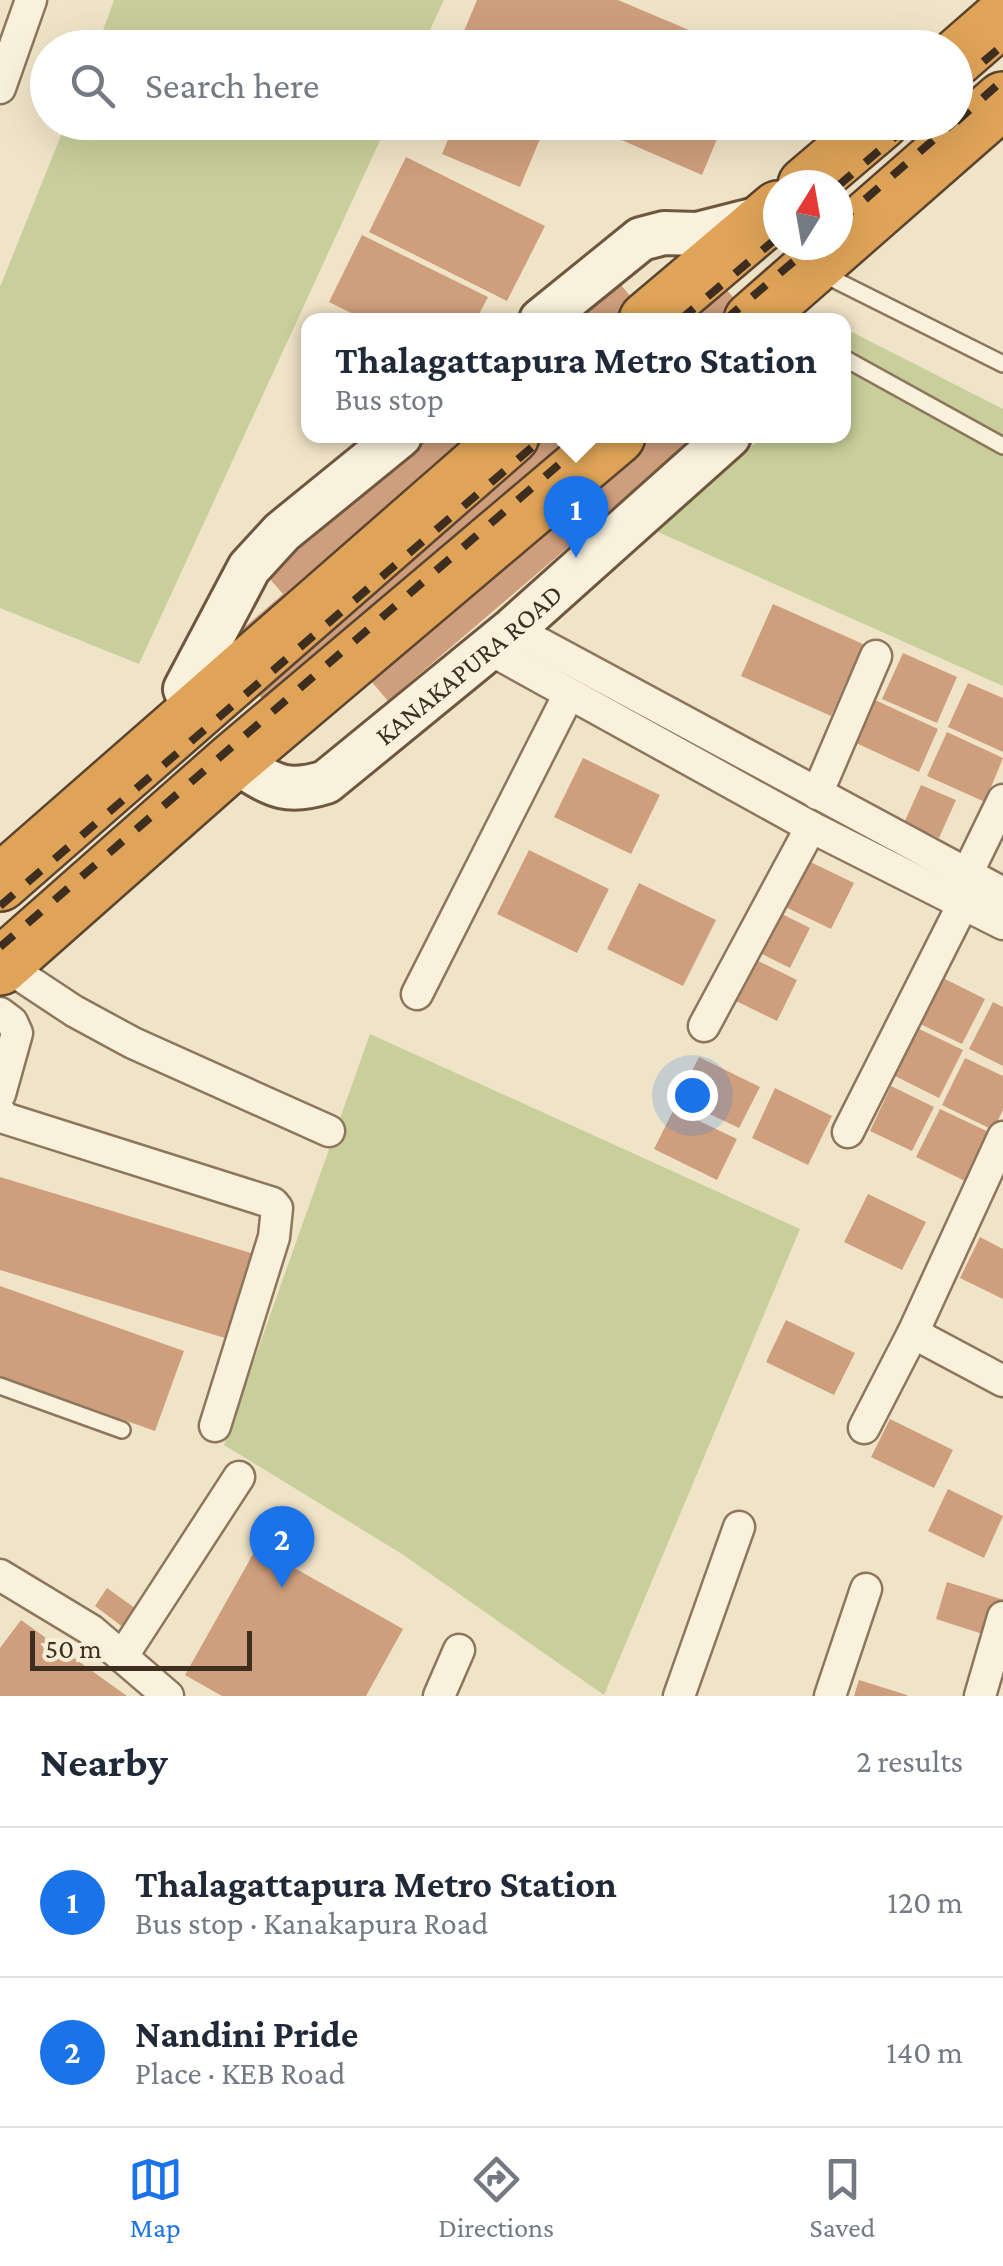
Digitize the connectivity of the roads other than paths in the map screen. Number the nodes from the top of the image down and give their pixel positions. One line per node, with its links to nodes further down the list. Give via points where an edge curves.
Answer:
1 (31, 0): 4 (street)
2 (1003, 18): 3 (highway)
3 (973, 44)
4 (0, 88)
5 (865, 140): 7 (highway)
6 (942, 140): 8 (highway)
7 (839, 170)
8 (853, 181)
9 (763, 214): 13 (street, via 697,234 641,239)
10 (763, 236): 14 (highway)
11 (813, 260): 12 (highway)
12 (813, 269): 15 (highway); 16 (street); 17 (lane)
13 (550, 313)
14 (657, 313)
15 (760, 313)
16 (794, 313)
17 (1002, 359)
18 (851, 362): 23 (lane)
19 (391, 443): 27 (street, via 248,568 185,689)
20 (502, 443): 27 (highway)
21 (609, 443): 28 (highway)
22 (721, 443): 24 (street, KANAKAPURA ROAD)
23 (1003, 446)
24 (501, 639): 26 (street); 28 (street, KANAKAPURA ROAD, via 326,782 301,790 277,786); 29 (street)
25 (876, 656): 29 (street)
26 (570, 694): 31 (street); 37 (street)
27 (195, 714): 32 (highway)
28 (233, 761): 36 (highway)
29 (818, 794): 33 (street)
30 (1003, 800): 33 (street)
31 (811, 826): 33 (street); 38 (street)
32 (0, 883)
33 (965, 889): 34 (street); 35 (street); 42 (street)
34 (1003, 893)
35 (1003, 924)
36 (1, 981): 39 (street, via 17,1033); 41 (street)
37 (417, 994)
38 (704, 1026)
39 (0, 1094)
40 (0, 1112): 47 (street, via 276,1208 274,1236)
41 (329, 1131)
42 (848, 1132)
43 (1003, 1137): 44 (street)
44 (912, 1333): 45 (street); 48 (street)
45 (1003, 1380)
46 (0, 1386): 49 (lane)
47 (215, 1426)
48 (864, 1428)
49 (122, 1430)
50 (240, 1476): 56 (street)
51 (739, 1527): 59 (street)
52 (0, 1575): 56 (street, via 91,1630)
53 (866, 1589): 60 (street)
54 (1003, 1618): 61 (street)
55 (459, 1650): 58 (street)
56 (122, 1657): 57 (street)
57 (168, 1696)
58 (439, 1696)
59 (679, 1696)
60 (830, 1696)
61 (980, 1696)

